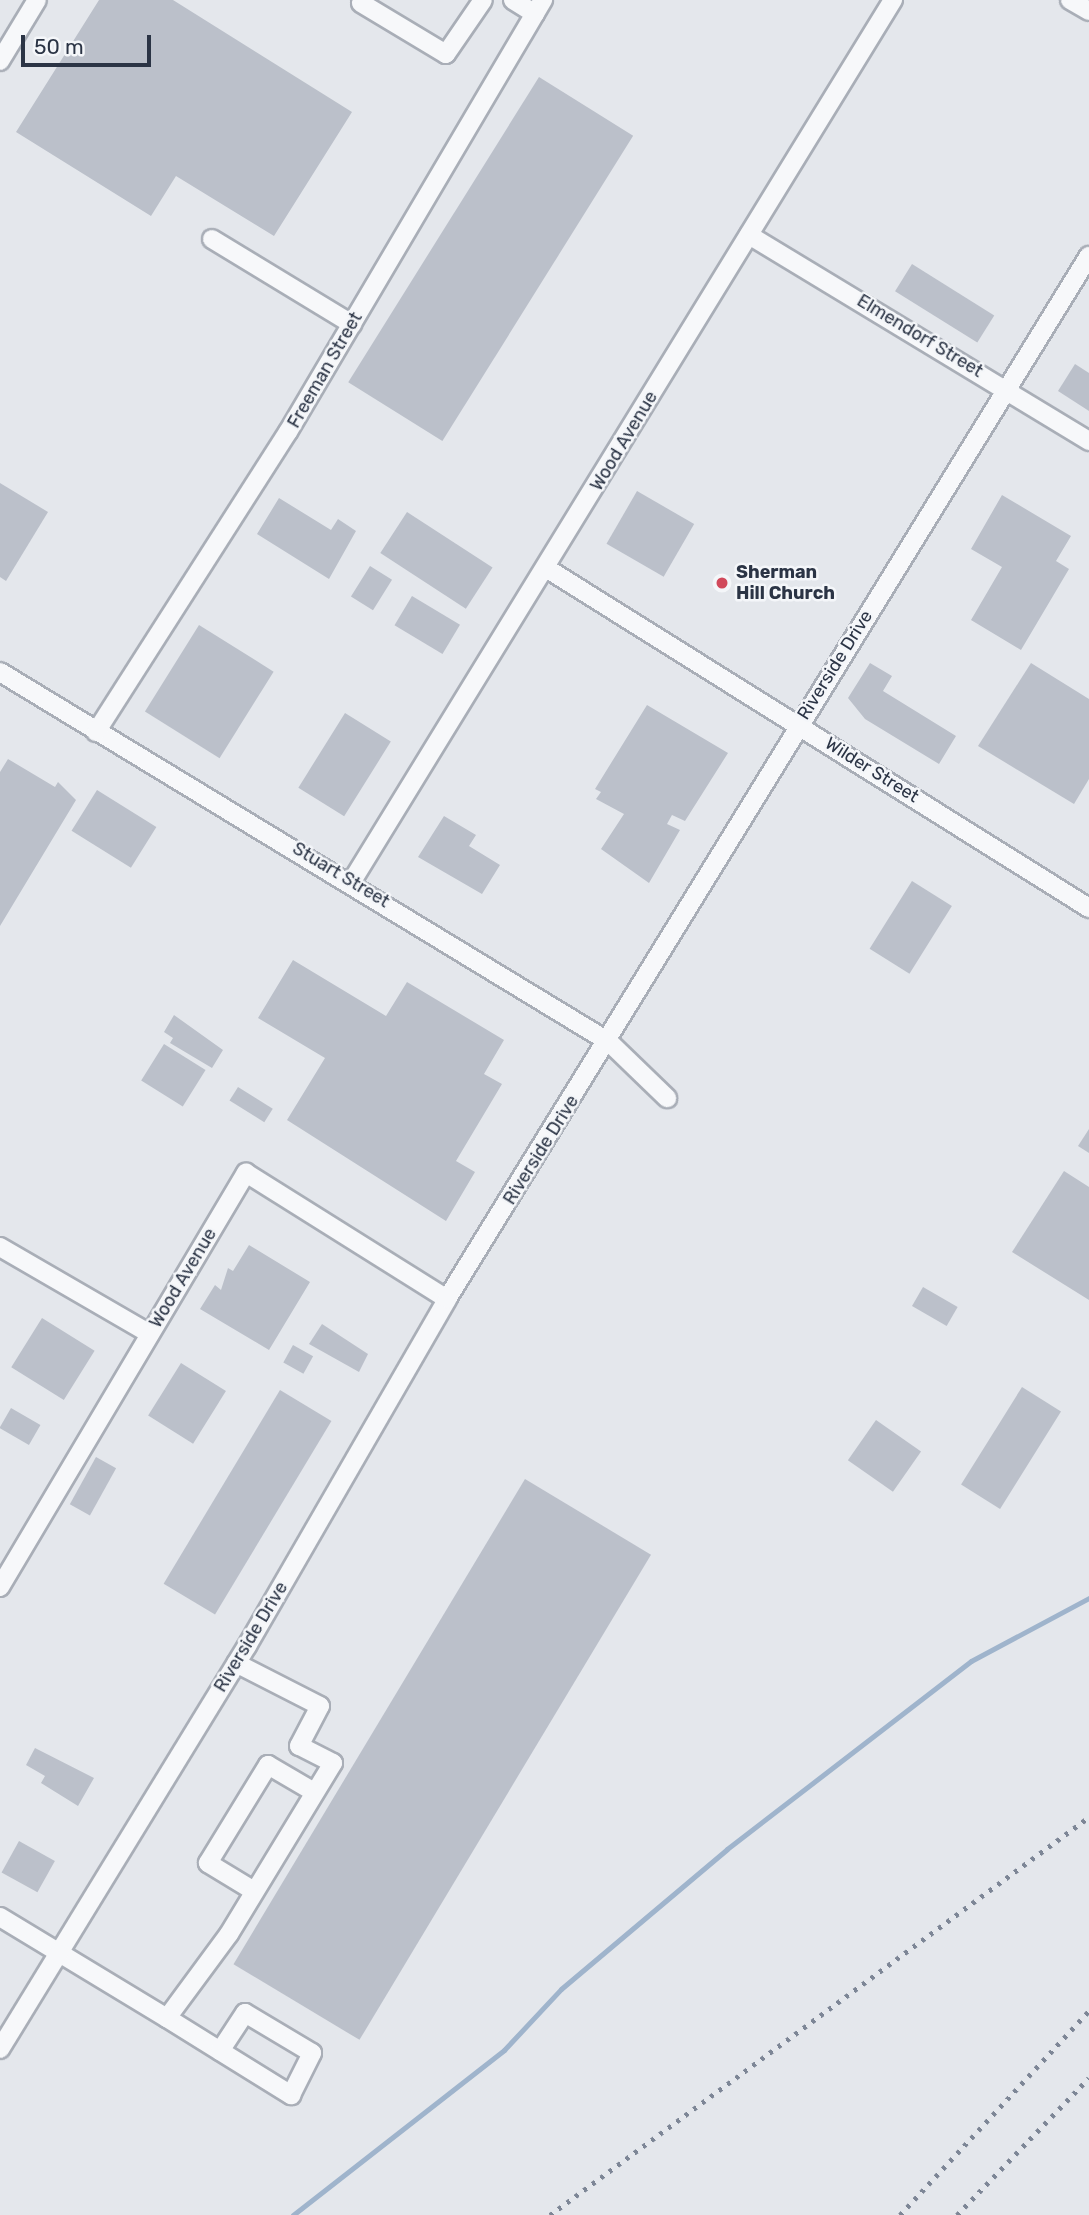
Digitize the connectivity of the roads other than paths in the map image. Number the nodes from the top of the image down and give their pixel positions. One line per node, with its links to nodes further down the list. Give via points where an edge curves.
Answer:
1 (37, 0): 9 (street)
2 (483, 0): 6 (street, via 446,54)
3 (513, 0): 7 (street)
4 (893, 0): 10 (street, Wood Avenue)
5 (1070, 0): 8 (street)
6 (362, 3)
7 (539, 7): 13 (street, Freeman Street)
8 (1089, 11)
9 (0, 61)
10 (749, 234): 14 (street, Elmendorf Street); 16 (street, Wood Avenue)
11 (212, 239): 13 (street)
12 (1089, 256): 14 (street, Riverside Drive)
13 (352, 324): 19 (street, Freeman Street)
14 (1010, 390): 15 (street, Elmendorf Street); 18 (street, Riverside Drive)
15 (1089, 441)
16 (547, 568): 18 (street, Wilder Street); 20 (street, Wood Avenue)
17 (0, 672): 19 (street, Stuart Street)
18 (798, 723): 21 (street, Wilder Street); 22 (street, Riverside Drive)
19 (96, 732): 20 (street, Stuart Street)
20 (352, 881): 22 (street, Stuart Street)
21 (1089, 908)
22 (609, 1042): 23 (street, Stuart Street); 25 (street, Riverside Drive)
23 (667, 1098)
24 (0, 1247): 26 (street)
25 (447, 1299): 26 (street, Wood Avenue, via 246,1173); 28 (street, Riverside Drive)
26 (150, 1334): 27 (street, Wood Avenue)
27 (0, 1587)
28 (236, 1663): 29 (street, via 320,1706 299,1746 333,1763); 32 (street, Riverside Drive)
29 (314, 1792): 30 (street); 30 (street, via 268,1765 208,1863)
30 (254, 1891): 33 (street)
31 (0, 1917): 32 (street)
32 (56, 1952): 33 (street); 34 (street, Riverside Drive)
33 (167, 2018): 35 (street)
34 (0, 2049)
35 (220, 2052): 35 (street, via 291,2095 312,2053 245,2013)

